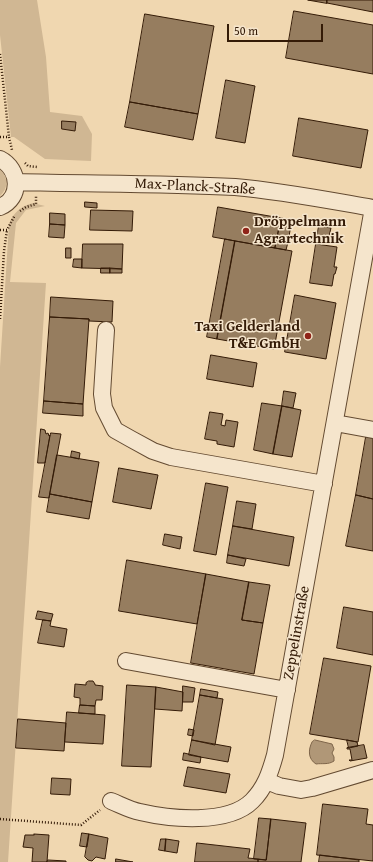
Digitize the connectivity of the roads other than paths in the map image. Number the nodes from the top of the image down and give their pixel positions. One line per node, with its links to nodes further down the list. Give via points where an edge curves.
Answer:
1 (0, 159): 2 (street, via 10,166)
2 (16, 182): 3 (street, via 13,196); 4 (street, Max-Planck-Straße, via 235,188 281,192)
3 (0, 207)
4 (373, 208): 6 (street, Zeppelinstraße)
5 (106, 330): 8 (street, via 102,394 104,408 115,430 153,451 171,457)
6 (335, 423): 7 (street); 8 (street, Zeppelinstraße)
7 (373, 430)
8 (324, 484): 10 (street, Zeppelinstraße)
9 (126, 661): 10 (street)
10 (287, 690): 12 (street, Zeppelinstraße, via 275,755)
11 (373, 770): 12 (street, via 301,790)
12 (267, 781): 13 (street, Zeppelinstraße, via 260,792 243,808 206,818 139,812)
13 (111, 801)

